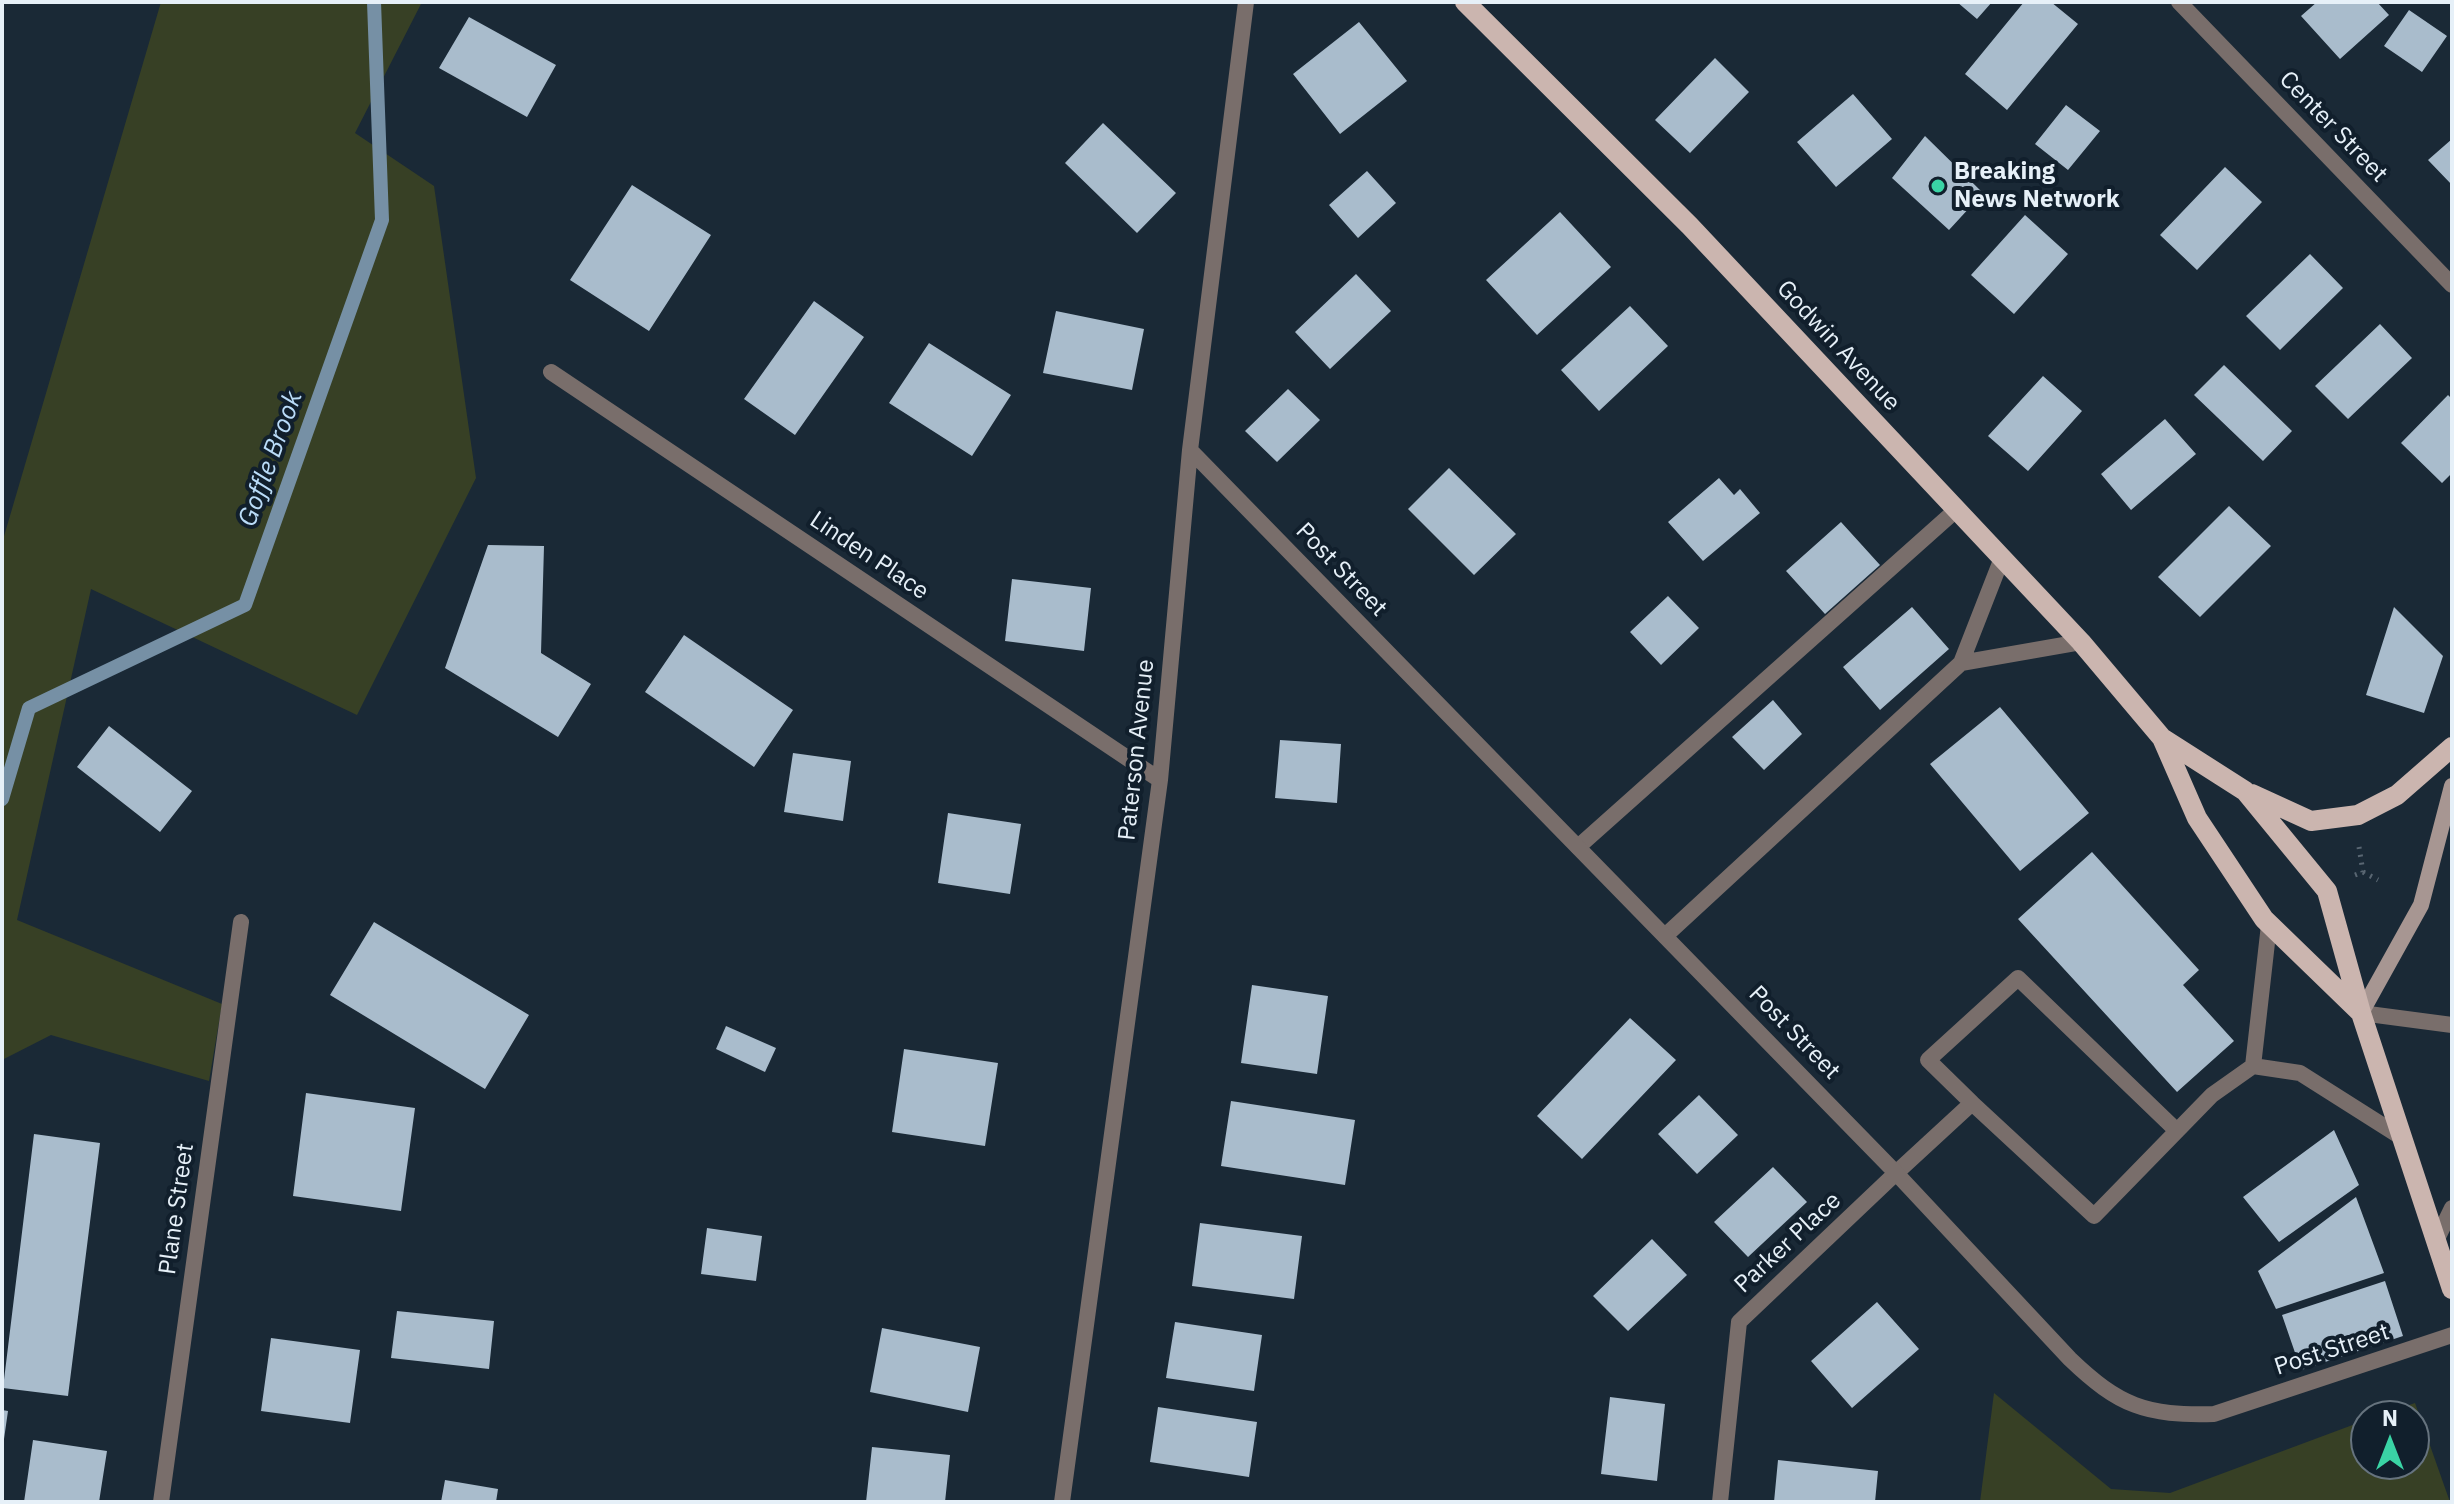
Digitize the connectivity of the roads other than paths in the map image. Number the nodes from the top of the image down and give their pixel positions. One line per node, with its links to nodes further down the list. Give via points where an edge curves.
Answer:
1 (1246, 2): 6 (street, Paterson Avenue)
2 (1465, 2): 7 (main road, Godwin Avenue, via 1690,226)
3 (2179, 2): 4 (street, Center Street)
4 (2452, 285)
5 (551, 372): 13 (street, Linden Place)
6 (1190, 450): 13 (street, Paterson Avenue); 16 (street, Post Street)
7 (1956, 510): 8 (main road, Godwin Avenue); 16 (street)
8 (2002, 558): 9 (main road, Godwin Avenue); 10 (street)
9 (2081, 642): 10 (street); 11 (main road, Godwin Avenue)
10 (1961, 663): 19 (street)
11 (2162, 738): 15 (main road, Godwin Avenue); 18 (main road, Godwin Avenue, via 2197,818)
12 (2452, 747): 15 (main road, via 2397,795 2358,815 2311,821)
13 (1160, 780): 32 (street, Paterson Avenue)
14 (2452, 786): 20 (main road, via 2421,905)
15 (2245, 791): 20 (main road, Godwin Avenue, via 2327,891)
16 (1578, 847): 19 (street, Post Street)
17 (241, 922): 31 (street, Plane Street)
18 (2269, 925): 20 (main road, Godwin Avenue); 22 (street)
19 (1665, 936): 26 (street, Post Street)
20 (2361, 1013): 21 (street); 25 (main road, Godwin Avenue)
21 (2452, 1025)
22 (2253, 1066): 24 (street, via 2212,1095); 25 (street, via 2300,1073)
23 (1972, 1103): 24 (street, via 2094,1216); 24 (street, via 1928,1060 2018,978); 26 (street, Parker Place)
24 (2177, 1131)
25 (2401, 1137): 28 (main road, Godwin Avenue)
26 (1896, 1173): 30 (street, Post Street, via 2070,1359 2100,1388 2132,1406 2172,1415 2214,1414); 33 (street, Parker Place, via 1739,1322)
27 (2452, 1208): 28 (street)
28 (2436, 1241): 29 (main road, Godwin Avenue)
29 (2452, 1289)
30 (2452, 1335)
31 (161, 1502)
32 (1062, 1502)
33 (1720, 1502)

